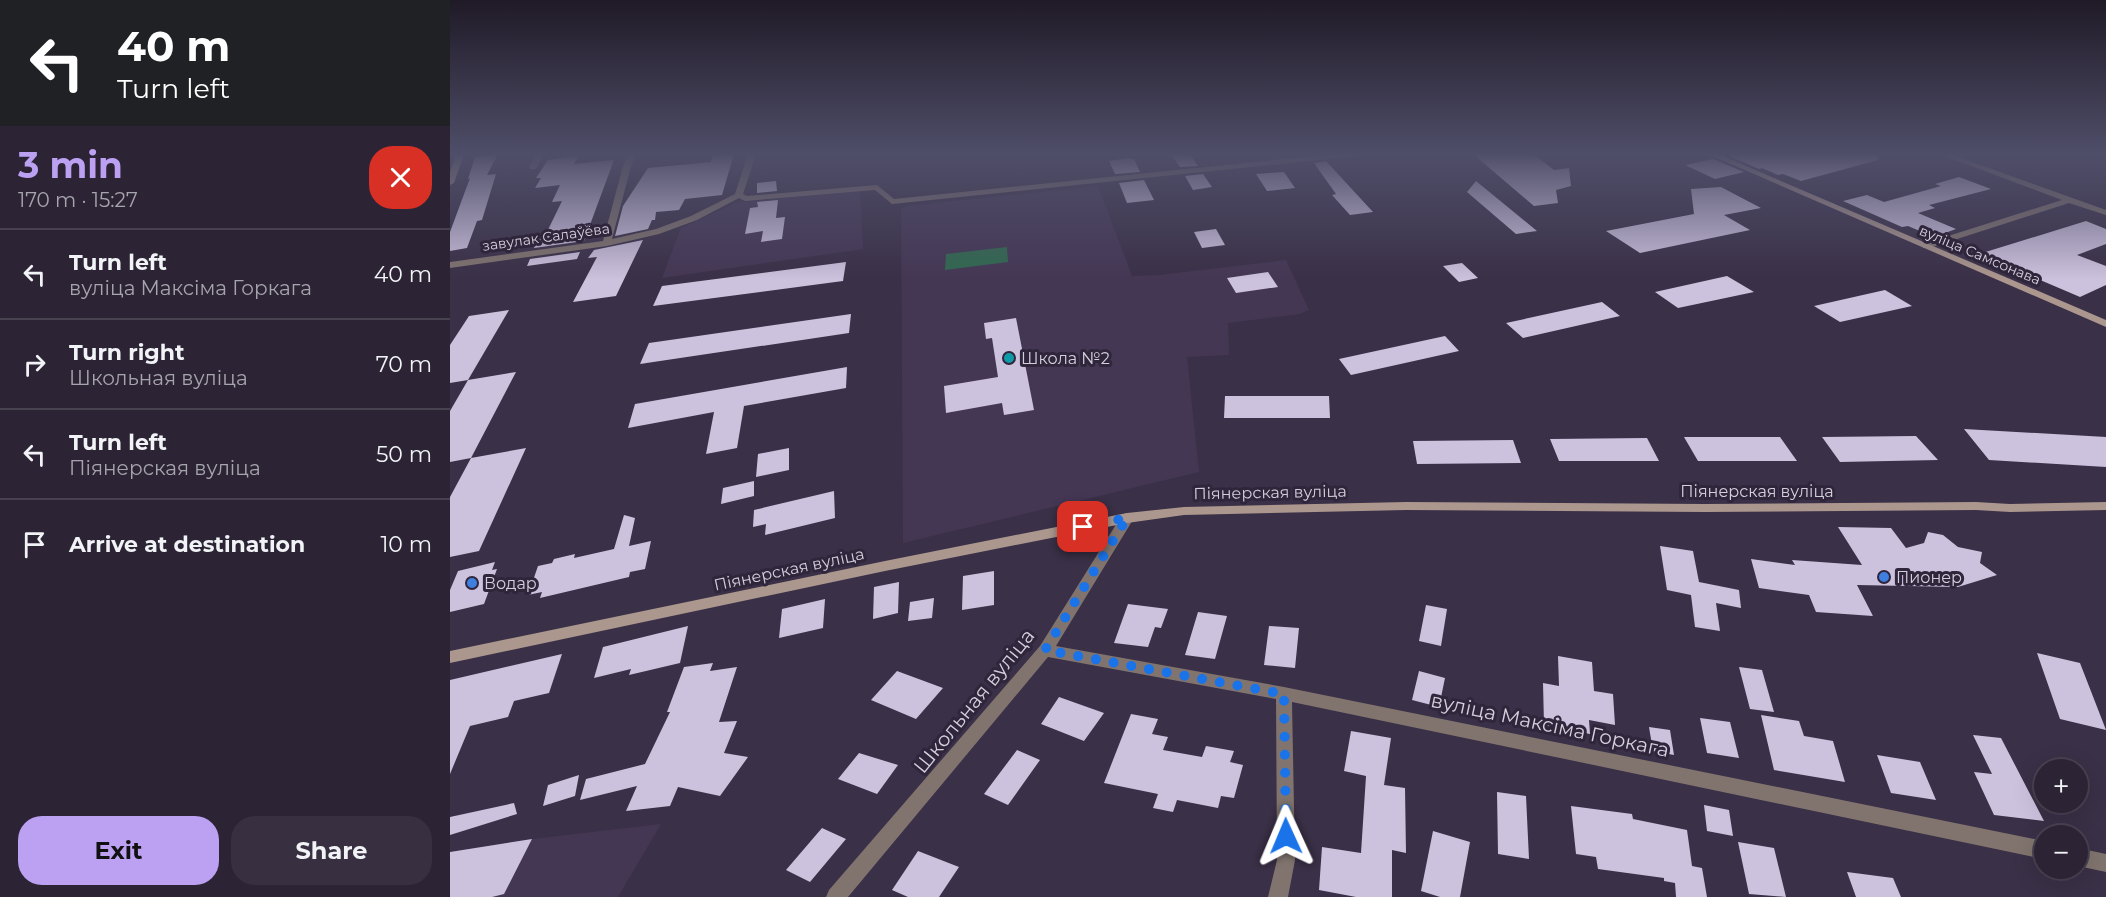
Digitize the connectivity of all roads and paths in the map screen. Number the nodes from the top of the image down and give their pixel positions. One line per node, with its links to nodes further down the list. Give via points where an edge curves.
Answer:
1 (620, 196): 11 (street)
2 (737, 196): 11 (street, завулак Салаўёва, via 675,226)
3 (740, 196): 4 (street, via 745,199)
4 (780, 196)
5 (886, 196): 6 (street, via 892,202)
6 (951, 196)
7 (1809, 196): 12 (street, вуліца Самсонава)
8 (2058, 196): 9 (street)
9 (2069, 200): 10 (street); 12 (street)
10 (2106, 213)
11 (608, 243): 13 (street, завулак Салаўёва)
12 (1926, 246): 14 (street, вуліца Самсонава)
13 (450, 265)
14 (2106, 324)
15 (2106, 506): 16 (street, Піянерская вуліца, via 1394,506 1184,511)
16 (1127, 518): 17 (street, Школьная вуліца); 18 (street, Піянерская вуліца)
17 (1045, 650): 19 (street, вуліца Максіма Горкага); 23 (street, Школьная вуліца)
18 (450, 657)
19 (1284, 694): 20 (street, вуліца Максіма Горкага); 24 (street, via 1286,860)
20 (2034, 848)
21 (2088, 859): 22 (street)
22 (2106, 863)
23 (836, 897)
24 (1278, 897)

